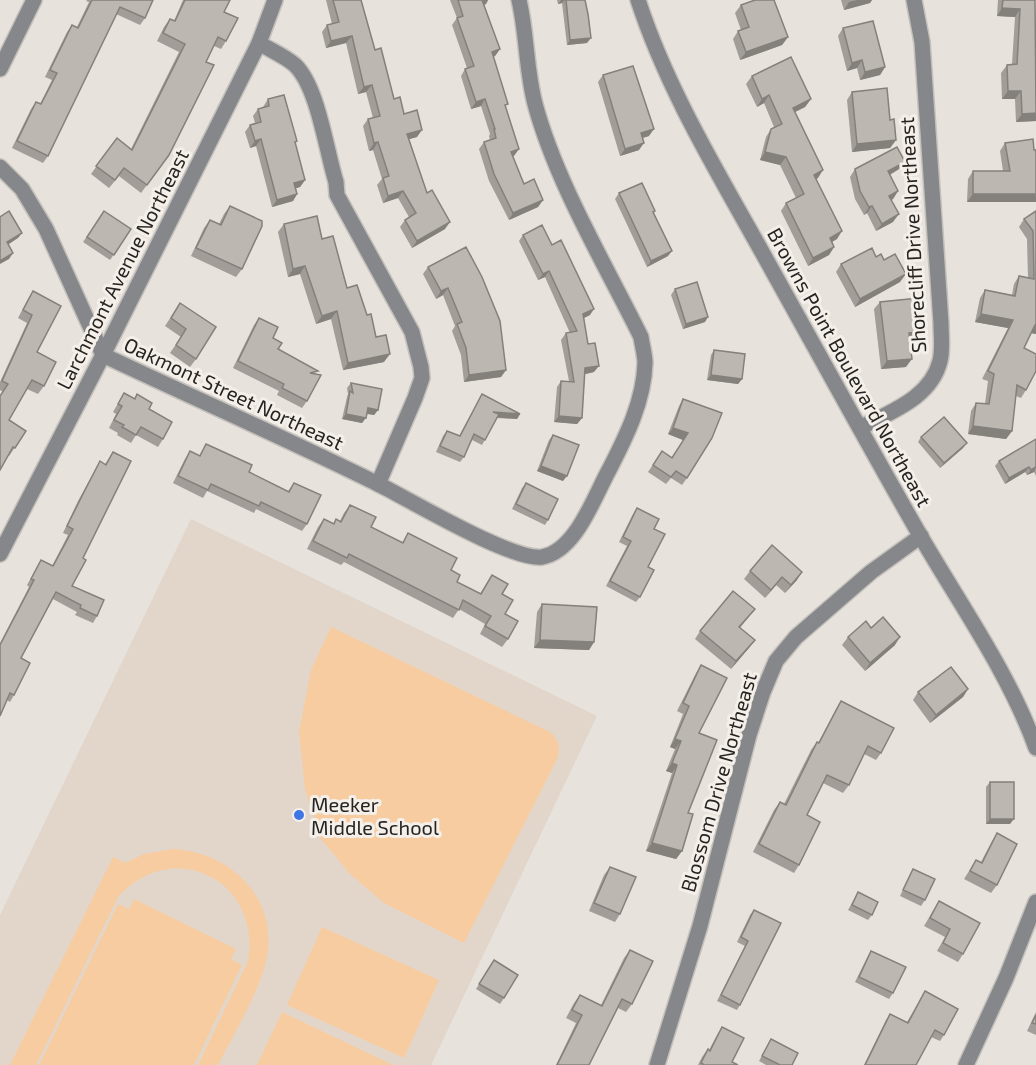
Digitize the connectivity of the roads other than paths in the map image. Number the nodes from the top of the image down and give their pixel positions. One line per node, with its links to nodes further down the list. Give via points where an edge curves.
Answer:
1 (34, 0): 7 (street)
2 (275, 0): 6 (street, Larchmont Avenue Northeast)
3 (519, 0): 11 (street, Oakmont Street Northeast, via 532,93 553,156 641,336 645,361 640,398 620,448 571,540 543,556 512,551)
4 (638, 0): 10 (street, Browns Point Boulevard Northeast, via 691,123)
5 (914, 0): 10 (street, Shorecliff Drive Northeast, via 923,54 941,323 940,360 929,382 914,399)
6 (259, 43): 9 (street, Larchmont Avenue Northeast); 11 (street, via 294,63 307,83 316,104 337,195 412,332 417,350 422,378)
7 (0, 69)
8 (0, 167): 9 (street, Oakmont Street Northeast, via 22,189 46,229)
9 (103, 355): 11 (street, Oakmont Street Northeast); 13 (street, Larchmont Avenue Northeast)
10 (860, 428): 12 (street, Browns Point Boulevard Northeast)
11 (378, 484)
12 (921, 536): 14 (street, Browns Point Boulevard Northeast, via 1014,697); 16 (street, Blossom Drive Northeast, via 871,572 796,637 771,672 749,735 700,926)
13 (0, 554)
14 (1036, 748)
15 (1036, 902): 17 (street)
16 (657, 1065)
17 (966, 1065)

